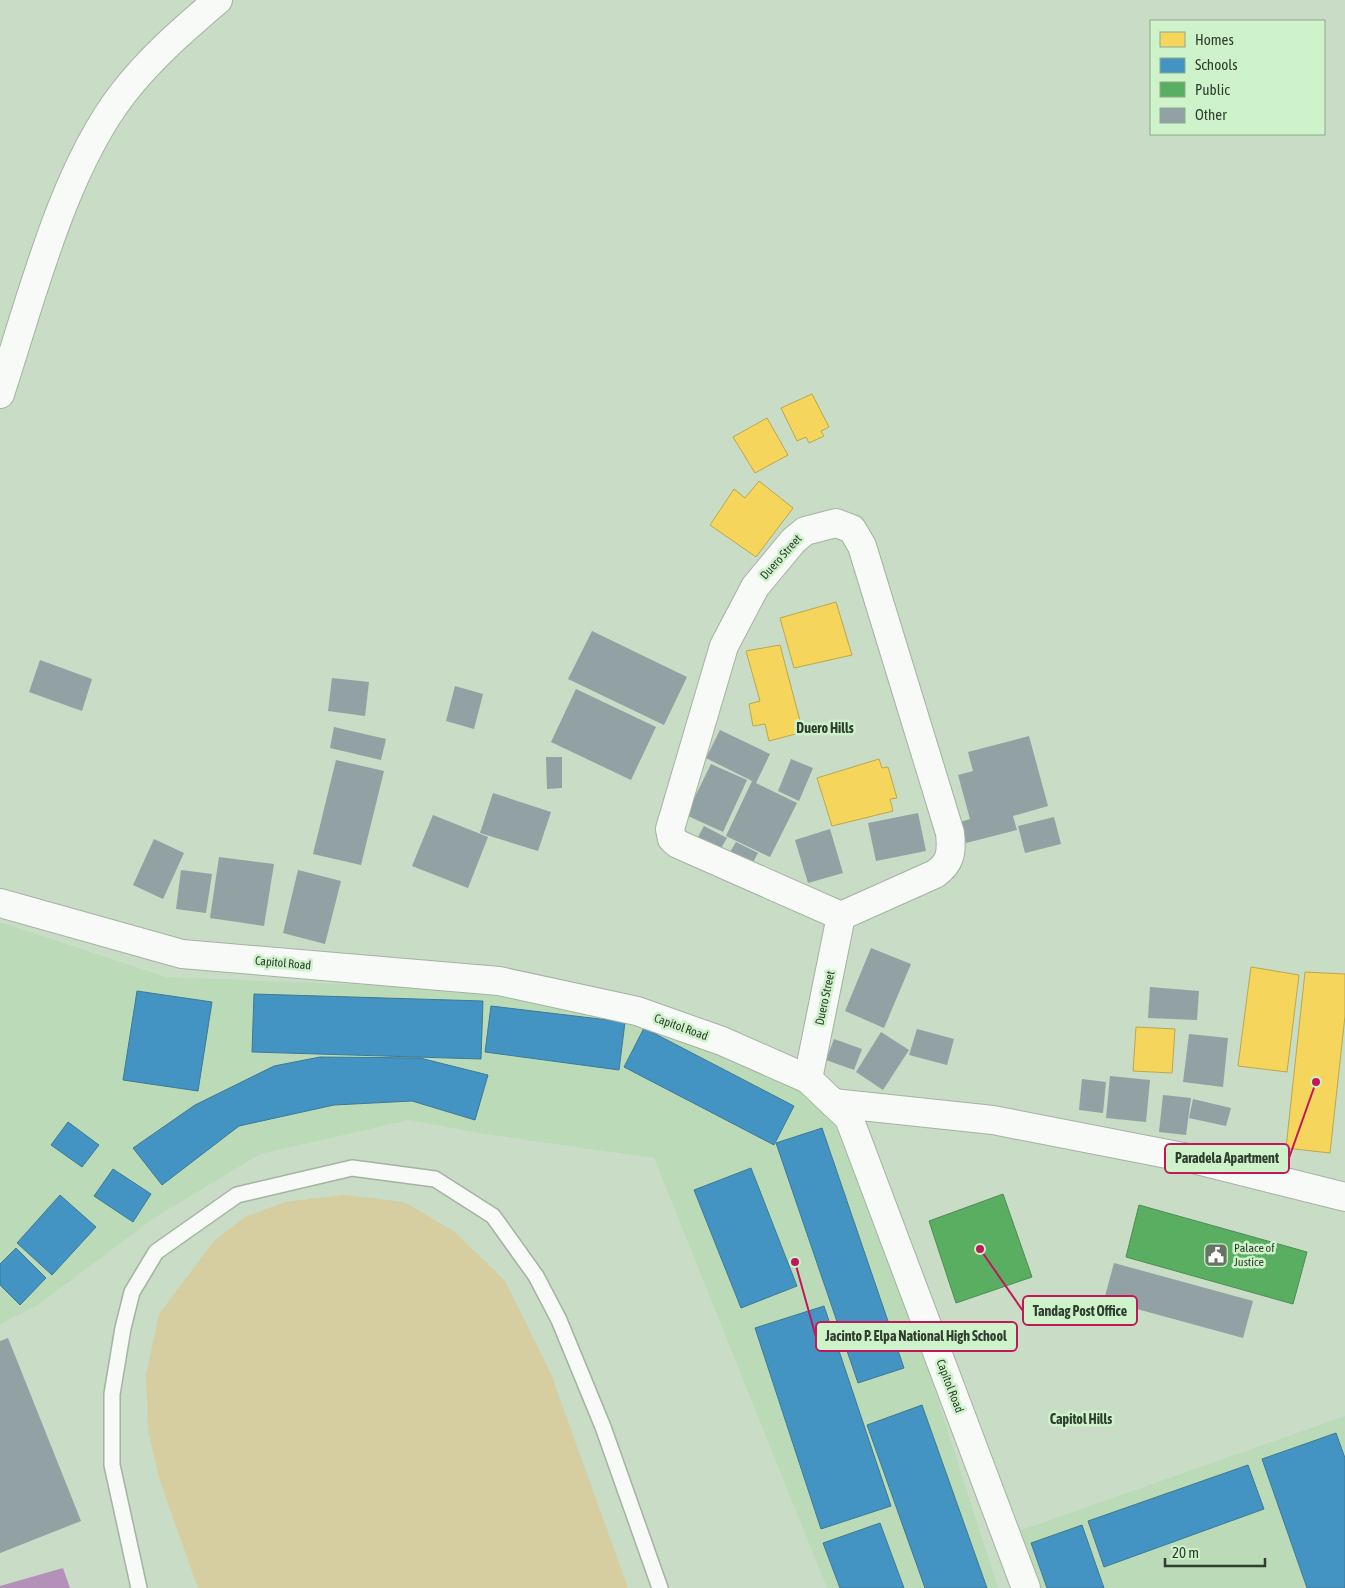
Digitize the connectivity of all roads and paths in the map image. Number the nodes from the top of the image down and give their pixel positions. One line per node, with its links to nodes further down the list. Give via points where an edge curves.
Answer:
1 (218, 0): 2 (street, via 164,46 121,97 82,160 53,235)
2 (0, 394)
3 (0, 903): 5 (street, Capitol Road, via 182,954 499,981 636,1011 722,1041)
4 (841, 916): 4 (street, Duero Street, via 935,874 944,868 951,856 951,847 950,833 862,546 852,530 836,523 805,531 754,587 724,646 670,829 672,839 678,844); 5 (street, Duero Street)
5 (808, 1079): 6 (street, Capitol Road)
6 (833, 1103): 7 (street, via 993,1120 1194,1159); 10 (street, Capitol Road, via 848,1118)
7 (1345, 1197)
8 (139, 1588): 9 (lane, via 112,1464 112,1394 132,1292 156,1252 238,1195 352,1168 435,1179 493,1216 536,1276 559,1320 603,1427)
9 (660, 1588)
10 (1026, 1588)

